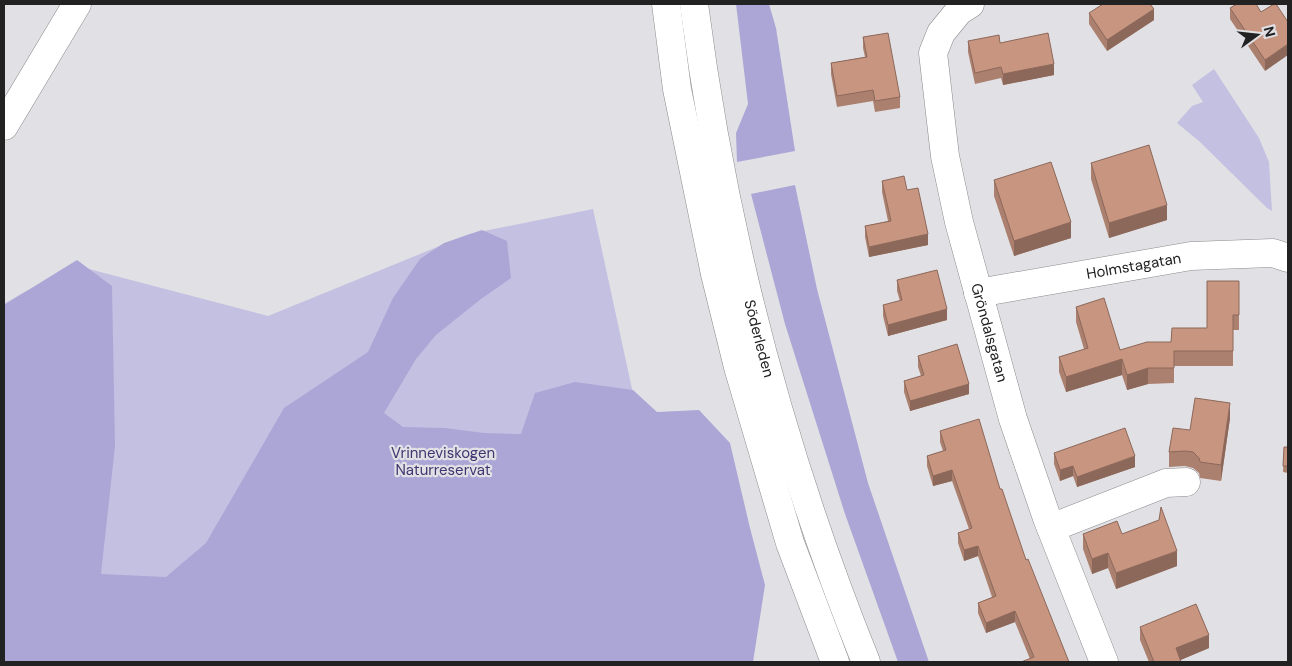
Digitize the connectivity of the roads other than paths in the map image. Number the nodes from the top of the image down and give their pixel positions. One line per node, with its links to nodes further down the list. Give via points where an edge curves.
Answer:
1 (77, 4): 5 (main road)
2 (666, 4): 10 (main road, Söderleden, via 679,99 735,358 790,543)
3 (694, 4): 11 (main road, Söderleden, via 703,75 739,258 759,339 814,526)
4 (970, 4): 7 (main road, Gröndalsgatan, via 958,11 941,33 933,53 945,156 958,222)
5 (4, 126)
6 (1288, 258): 7 (main road, Holmstagatan, via 1274,253 1191,256)
7 (978, 293): 9 (main road, Gröndalsgatan, via 1013,419)
8 (1186, 482): 9 (main road, via 1166,483)
9 (1051, 528): 12 (main road, Gröndalsgatan)
10 (835, 662)
11 (866, 662)
12 (1104, 662)

